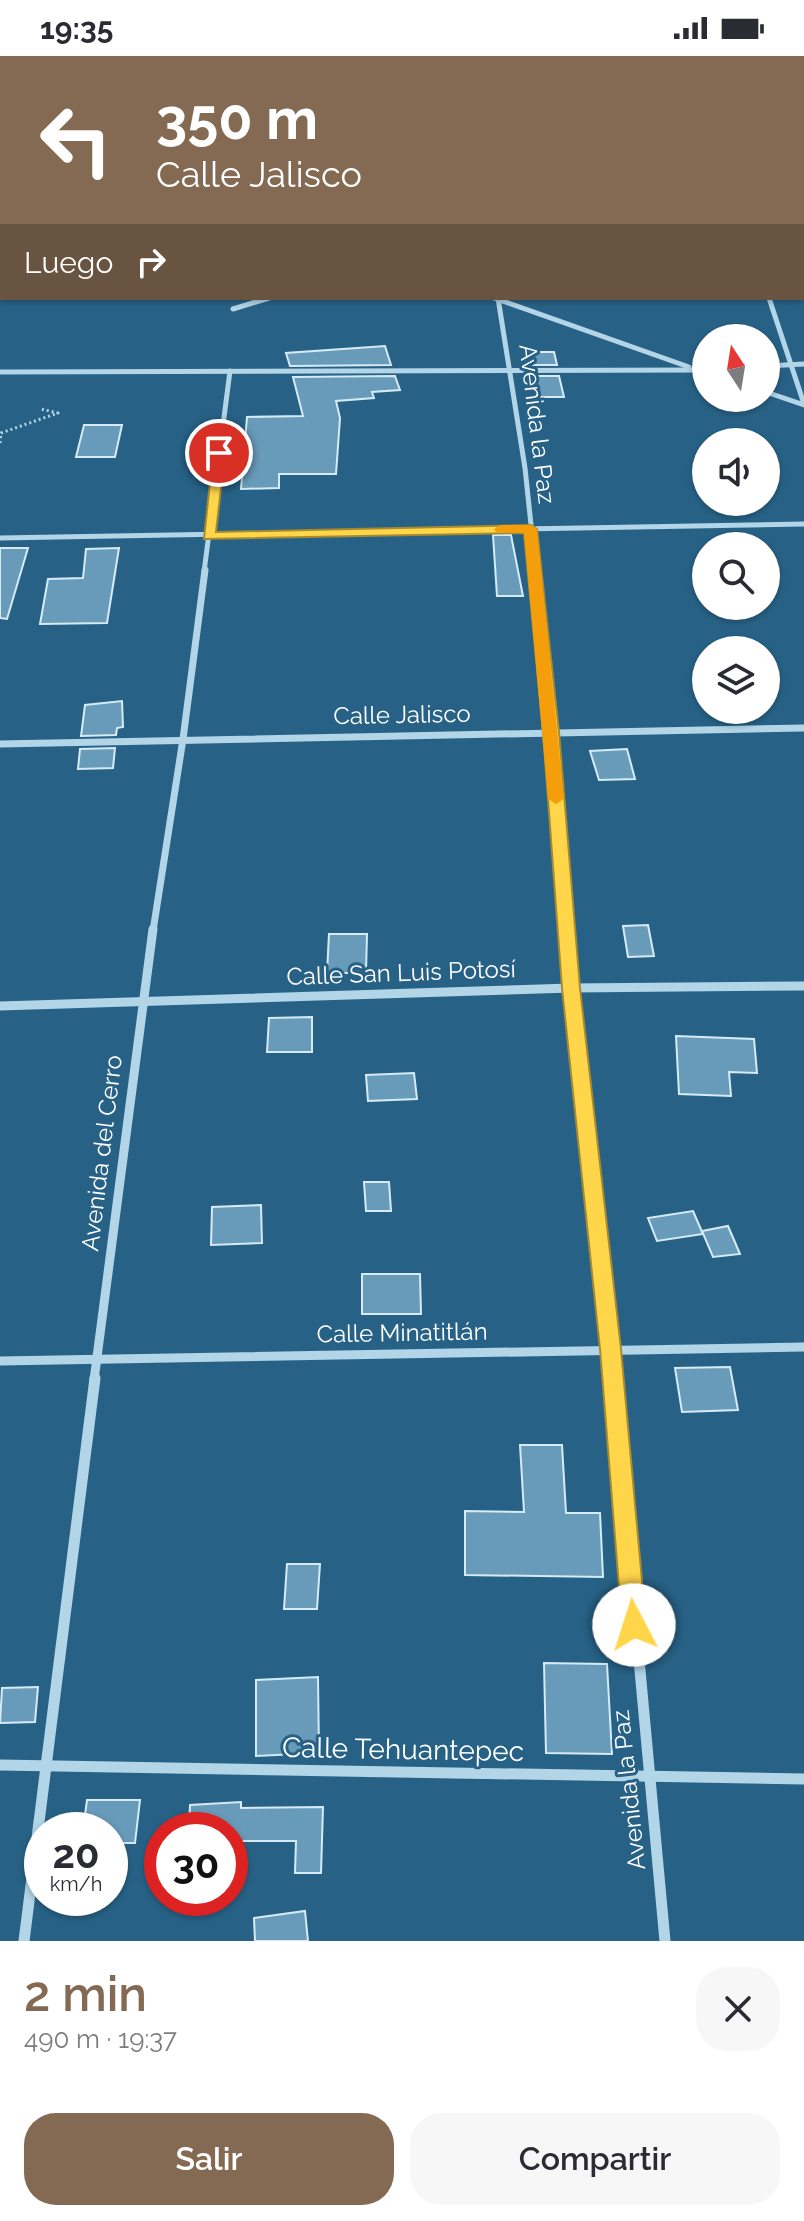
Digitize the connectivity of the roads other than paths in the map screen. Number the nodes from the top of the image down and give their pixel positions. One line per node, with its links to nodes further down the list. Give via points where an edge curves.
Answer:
1 (262, 300): 5 (street)
2 (496, 300): 10 (street, Avenida la Paz)
3 (499, 300): 9 (street)
4 (770, 300): 6 (street)
5 (233, 309)
6 (791, 364): 7 (street); 8 (street); 15 (street)
7 (804, 364)
8 (780, 365)
9 (692, 368)
10 (512, 369): 11 (street); 12 (street); 17 (street, Avenida la Paz)
11 (692, 370)
12 (230, 371): 13 (street); 18 (street, Avenida del Cerro)
13 (0, 372)
14 (780, 396): 15 (street)
15 (804, 404)
16 (804, 524): 17 (street)
17 (531, 529): 18 (street); 21 (street, Avenida la Paz)
18 (208, 536): 19 (street); 22 (street, Avenida del Cerro)
19 (0, 538)
20 (804, 728): 21 (street, Calle Jalisco)
21 (551, 732): 22 (street, Calle Jalisco); 25 (street, Avenida la Paz)
22 (183, 739): 23 (street, Calle Jalisco); 26 (street, Avenida del Cerro)
23 (0, 744)
24 (804, 986): 25 (street, Calle San Luis Potosí)
25 (571, 988): 26 (street, Calle San Luis Potosí); 29 (street, Avenida la Paz)
26 (142, 1001): 27 (street, Calle San Luis Potosí); 30 (street, Avenida del Cerro)
27 (0, 1006)
28 (804, 1347): 29 (street, Calle Minatitlán)
29 (611, 1349): 30 (street, Calle Minatitlán); 34 (street, Avenida la Paz)
30 (96, 1359): 31 (street, Calle Minatitlán); 33 (street, Avenida del Cerro)
31 (0, 1361)
32 (0, 1765): 33 (street, Calle Tehuantepec)
33 (47, 1766): 34 (street, Calle Tehuantepec); 36 (street, Avenida del Cerro)
34 (647, 1779): 35 (street, Calle Tehuantepec); 37 (street, Avenida la Paz)
35 (804, 1779)
36 (24, 1941)
37 (665, 1941)

